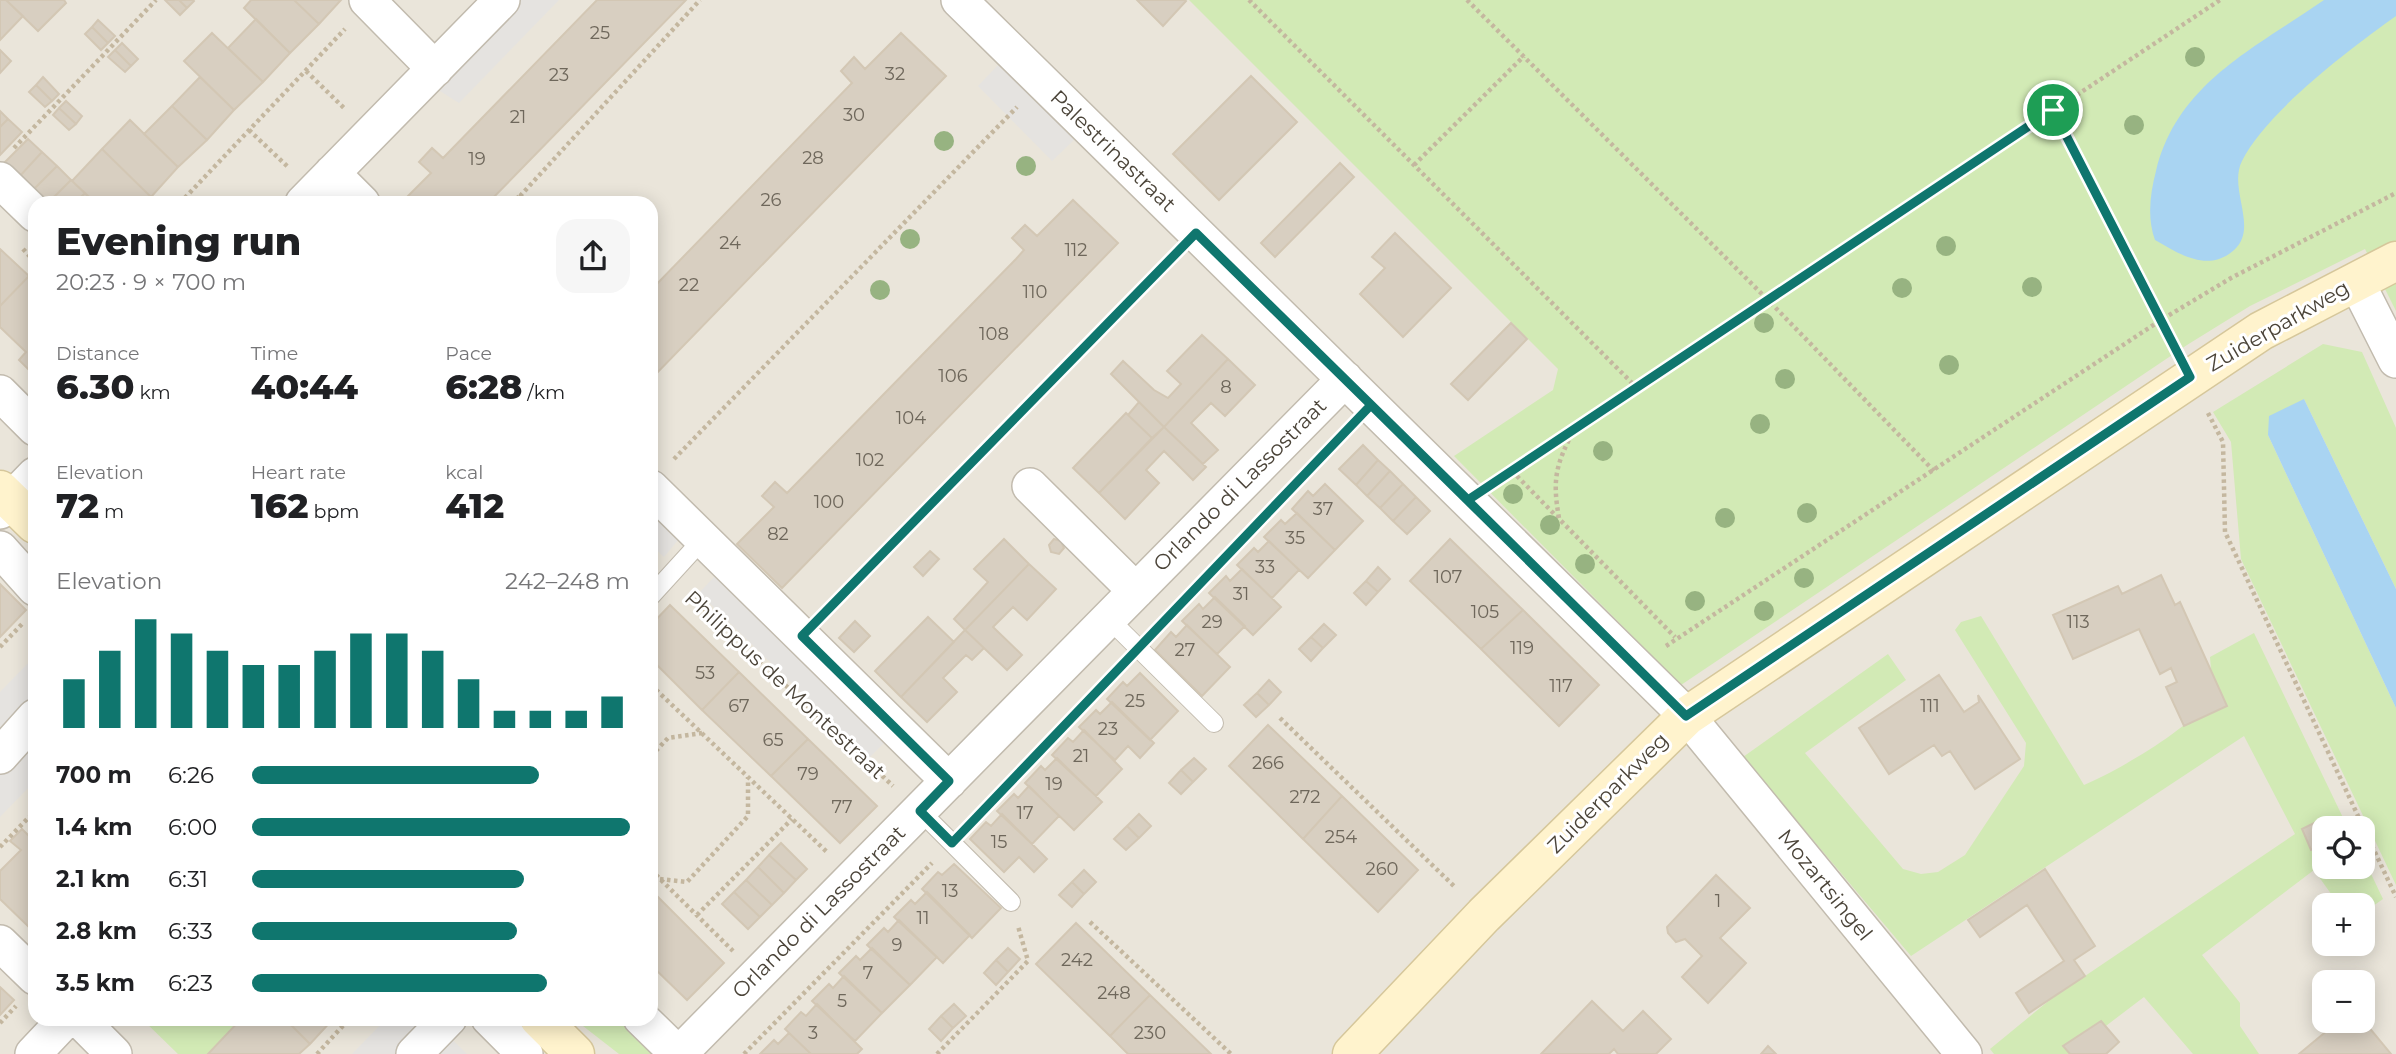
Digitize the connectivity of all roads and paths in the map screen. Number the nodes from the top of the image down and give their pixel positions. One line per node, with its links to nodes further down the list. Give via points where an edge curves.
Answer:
1 (156, 0): 17 (path)
2 (502, 0): 10 (street)
3 (699, 0): 20 (path)
4 (959, 0): 12 (street, Palestrinastraat)
5 (1249, 0): 16 (path)
6 (1467, 0): 9 (path)
7 (2220, 0): 13 (path)
8 (369, 1): 10 (street); 11 (path)
9 (1524, 56): 16 (path); 27 (path)
10 (435, 69): 15 (street)
11 (306, 71): 14 (path); 15 (path)
12 (1042, 81): 24 (street, Palestrinastraat); 38 (path)
13 (2053, 110): 27 (path); 28 (path)
14 (249, 130): 18 (path); 21 (path)
15 (371, 134): 18 (street)
16 (1414, 165): 32 (path)
17 (5, 167): 23 (street)
18 (316, 189): 22 (street)
19 (2396, 193): 28 (path, via 2231,278)
20 (521, 195)
21 (187, 196)
22 (339, 196)
23 (28, 203)
24 (1196, 233): 31 (street, Palestrinastraat); 51 (path)
25 (2396, 261): 26 (street, Zuiderparkweg)
26 (2356, 281): 29 (street); 30 (street, Zuiderparkweg, via 2261,331)
27 (1768, 300): 32 (path); 37 (path)
28 (2161, 320): 30 (path); 37 (path)
29 (2396, 360)
30 (2190, 377): 57 (street, Zuiderparkweg); 73 (path, via 2223,442 2225,532)
31 (1345, 379): 40 (street, Palestrinastraat); 47 (street, Orlando di Lassostraat)
32 (1636, 387): 35 (path)
33 (0, 393): 34 (street)
34 (28, 421)
35 (1574, 428): 36 (path); 41 (path, via 1558,460 1554,488)
36 (1512, 471): 40 (path); 41 (path)
37 (1934, 471): 52 (path)
38 (661, 475): 42 (street, Philippus de Montestraat)
39 (1030, 486): 47 (street)
40 (1468, 500): 55 (street, Palestrinastraat)
41 (1559, 519): 52 (path)
42 (703, 539): 45 (lane); 51 (street, Philippus de Montestraat)
43 (0, 549): 48 (street)
44 (1222, 560): 54 (path)
45 (669, 576): 46 (lane); 66 (path, Philippus de Montestraat)
46 (658, 588)
47 (1136, 591): 50 (street, Orlando di Lassostraat)
48 (28, 599)
49 (28, 608): 53 (path)
50 (1109, 619): 54 (lane); 65 (street, Orlando di Lassostraat)
51 (802, 636): 65 (street, Philippus de Montestraat)
52 (1675, 637): 55 (path)
53 (0, 647)
54 (1138, 648): 59 (lane); 69 (path)
55 (1639, 670): 57 (street, Palestrinastraat)
56 (658, 694): 61 (path)
57 (1686, 716): 76 (street, Zuiderparkweg); 99 (street, Mozartsingel)
58 (1280, 718): 76 (path)
59 (1214, 723)
60 (28, 725): 63 (street)
61 (702, 733): 62 (path, via 668,738); 64 (path)
62 (658, 749)
63 (0, 756)
64 (748, 777): 68 (path); 71 (path, via 748,816 687,882)
65 (949, 781): 66 (street, Orlando di Lassostraat)
66 (920, 811): 69 (lane); 72 (street, Orlando di Lassostraat)
67 (28, 818): 70 (path)
68 (792, 819): 72 (path); 75 (path)
69 (952, 843): 74 (lane); 95 (path)
70 (0, 847)
71 (660, 878): 75 (path)
72 (854, 878): 80 (street, Orlando di Lassostraat)
73 (2396, 897)
74 (1011, 902): 96 (path, via 1028,961)
75 (697, 915): 80 (path)
76 (1484, 915): 98 (street, Zuiderparkweg)
77 (1090, 922): 97 (path)
78 (0, 943): 79 (street)
79 (28, 970)
80 (758, 975): 94 (street, Orlando di Lassostraat)
81 (59, 1026): 88 (street)
82 (86, 1026): 89 (street)
83 (343, 1026): 90 (path)
84 (441, 1026): 91 (street)
85 (497, 1026): 92 (street)
86 (547, 1026): 93 (street)
87 (649, 1026): 94 (street)
88 (33, 1054)
89 (114, 1054)
90 (317, 1054)
91 (414, 1054)
92 (525, 1054)
93 (575, 1054)
94 (679, 1054)
95 (744, 1054)
96 (937, 1054)
97 (1231, 1054)
98 (1352, 1054)
99 (1964, 1054)

